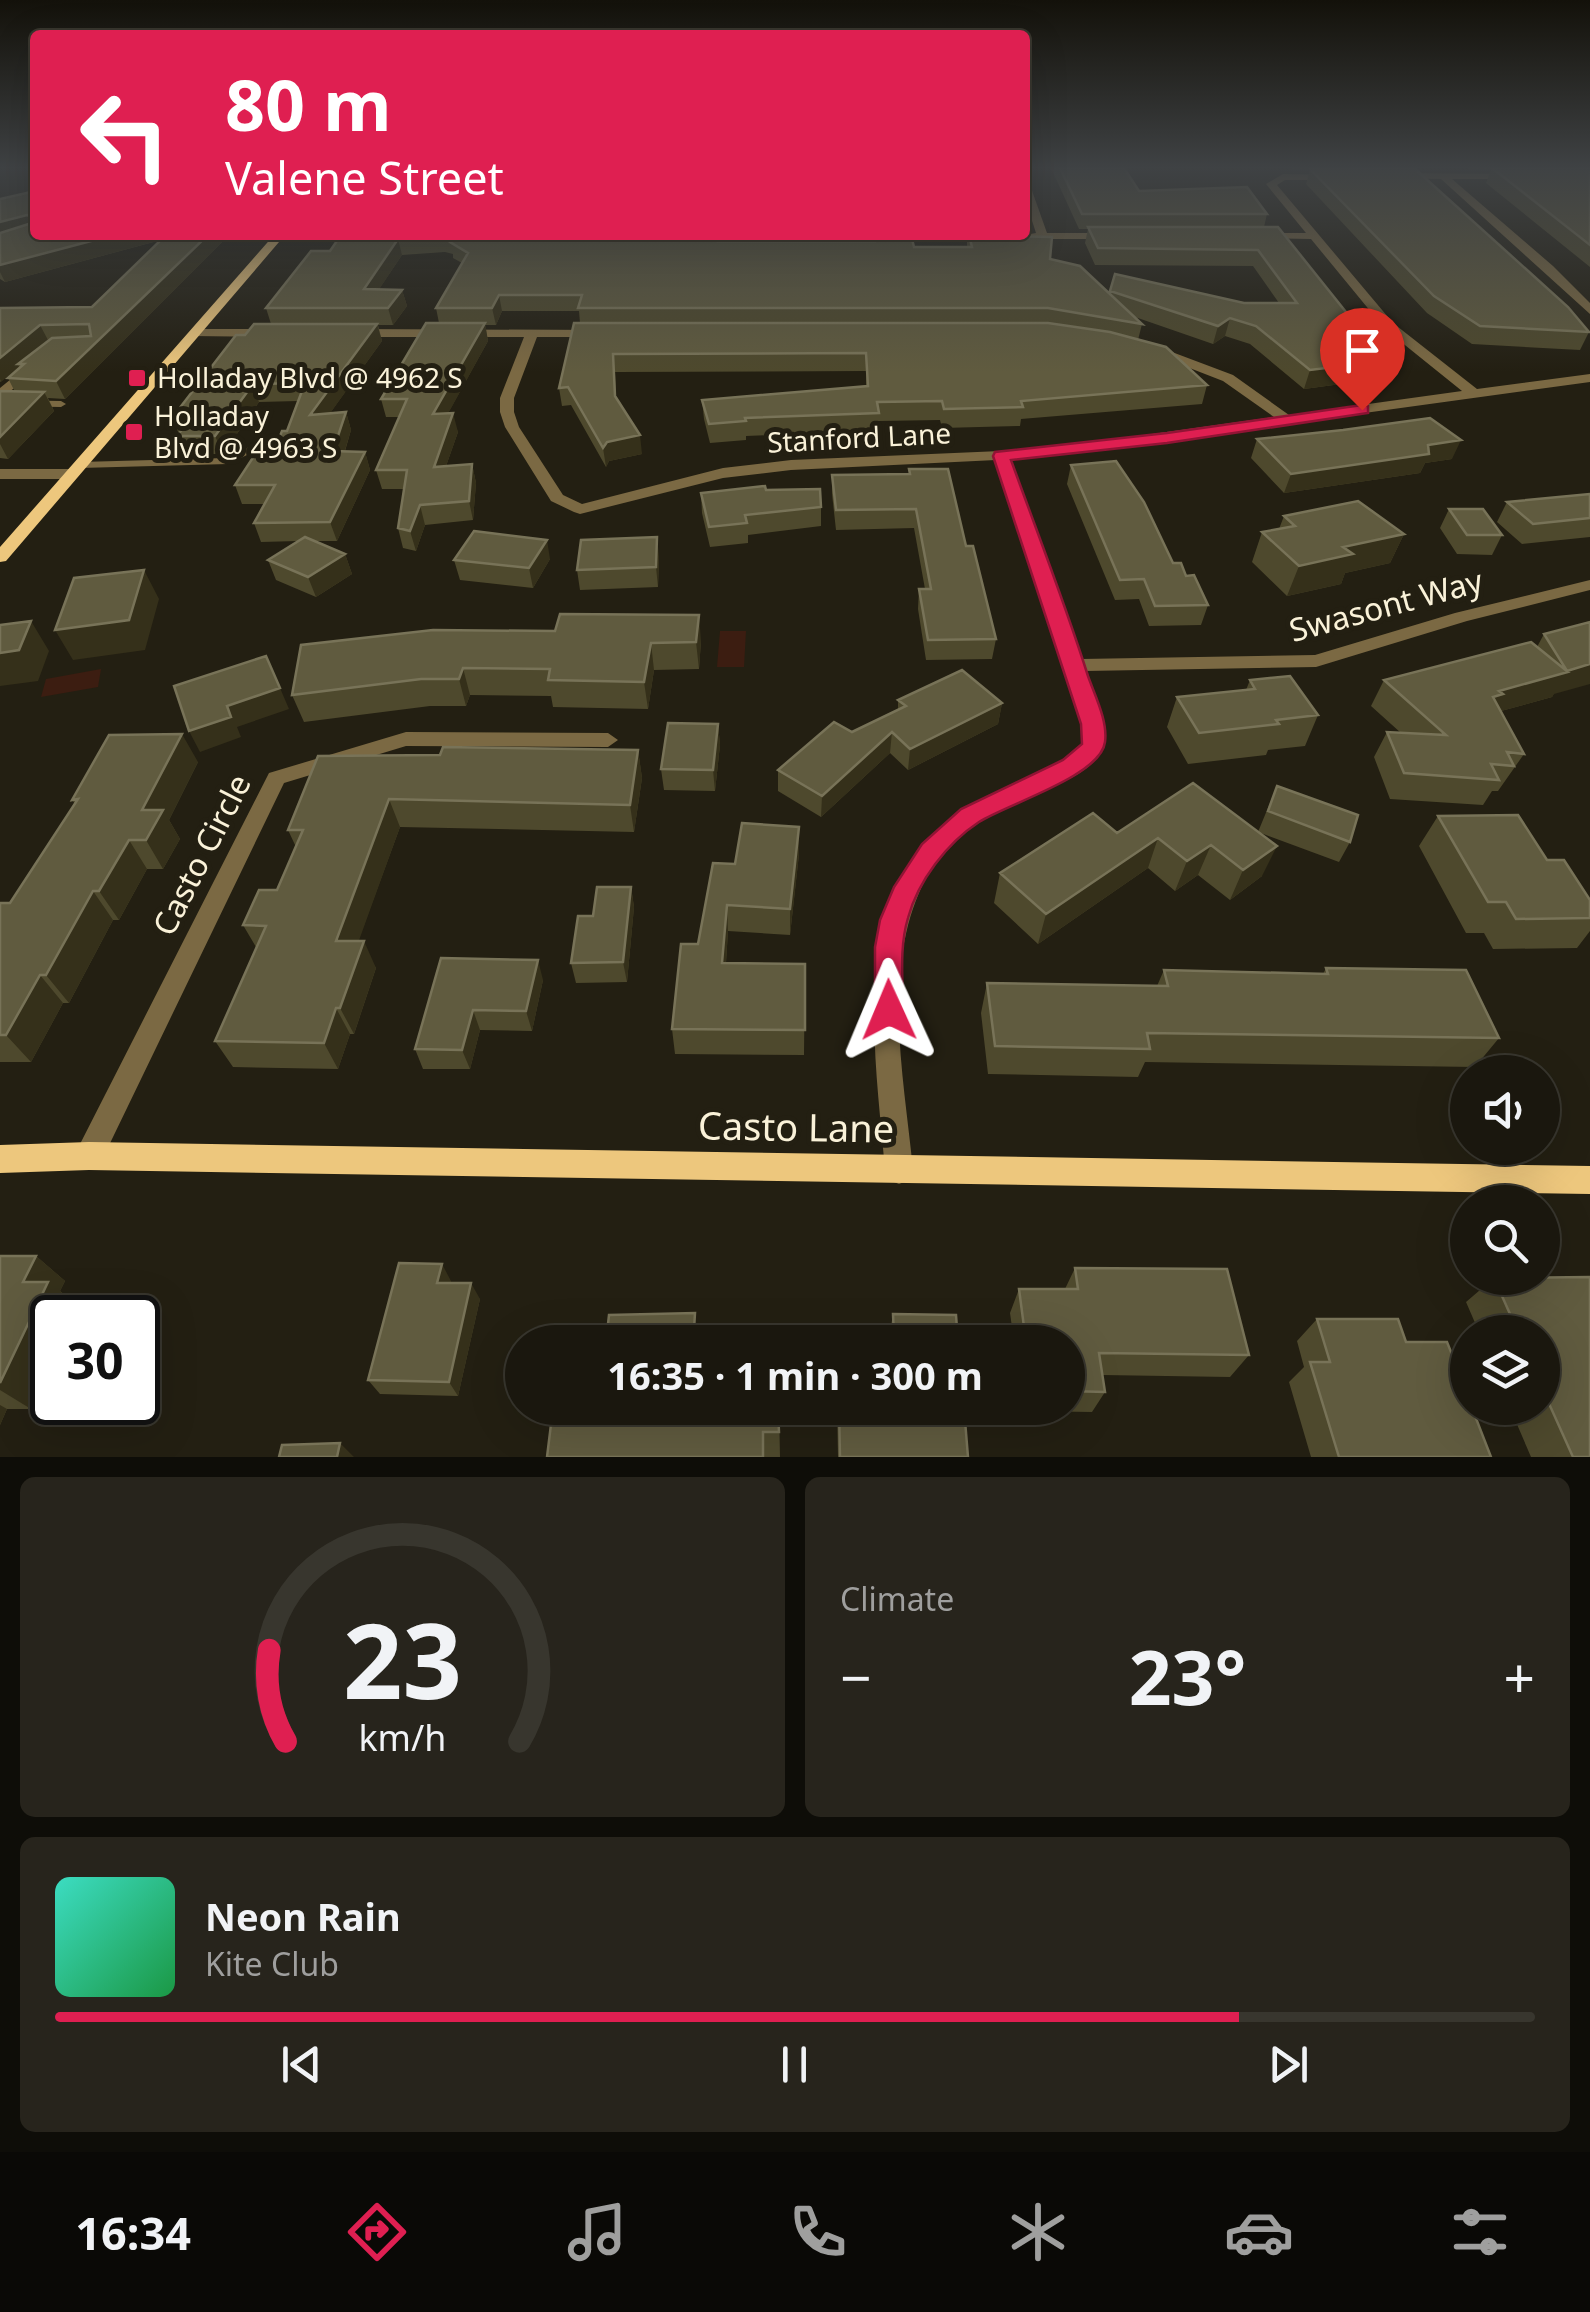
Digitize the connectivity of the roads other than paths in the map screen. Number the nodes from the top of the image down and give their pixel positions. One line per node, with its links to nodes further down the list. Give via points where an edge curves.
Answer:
1 (1030, 236): 2 (street)
2 (1043, 236): 3 (street)
3 (1133, 236)
4 (1254, 236): 5 (street)
5 (1313, 236): 17 (street, via 1389,326)
6 (1512, 236): 8 (street)
7 (276, 240): 9 (street)
8 (1590, 310)
9 (195, 333): 10 (street); 24 (street)
10 (286, 333)
11 (343, 333): 12 (street)
12 (532, 333): 13 (street); 23 (street, Stanford Lane, via 506,412 557,498 580,509 723,473)
13 (611, 333)
14 (1139, 346): 21 (street, via 1228,378)
15 (44, 359): 18 (street)
16 (1590, 378): 17 (street, Stanford Lane)
17 (1474, 394): 21 (street, Stanford Lane)
18 (0, 395)
19 (0, 403): 20 (lane)
20 (61, 404)
21 (1287, 420): 23 (street, Stanford Lane)
22 (262, 444): 24 (lane, via 228,461)
23 (1002, 456): 28 (street)
24 (76, 470): 25 (street); 26 (street)
25 (0, 474)
26 (0, 557)
27 (1590, 585): 28 (street, Swasont Way, via 1316,662)
28 (1074, 665): 32 (street, via 1092,724 1090,752 949,832 915,872 894,920 887,976)
29 (608, 740): 30 (street, Casto Circle, via 406,739 276,778)
30 (89, 1156): 31 (street, Casto Lane); 32 (street, Casto Lane)
31 (0, 1159)
32 (899, 1170): 33 (street, Casto Lane)
33 (1590, 1180)

